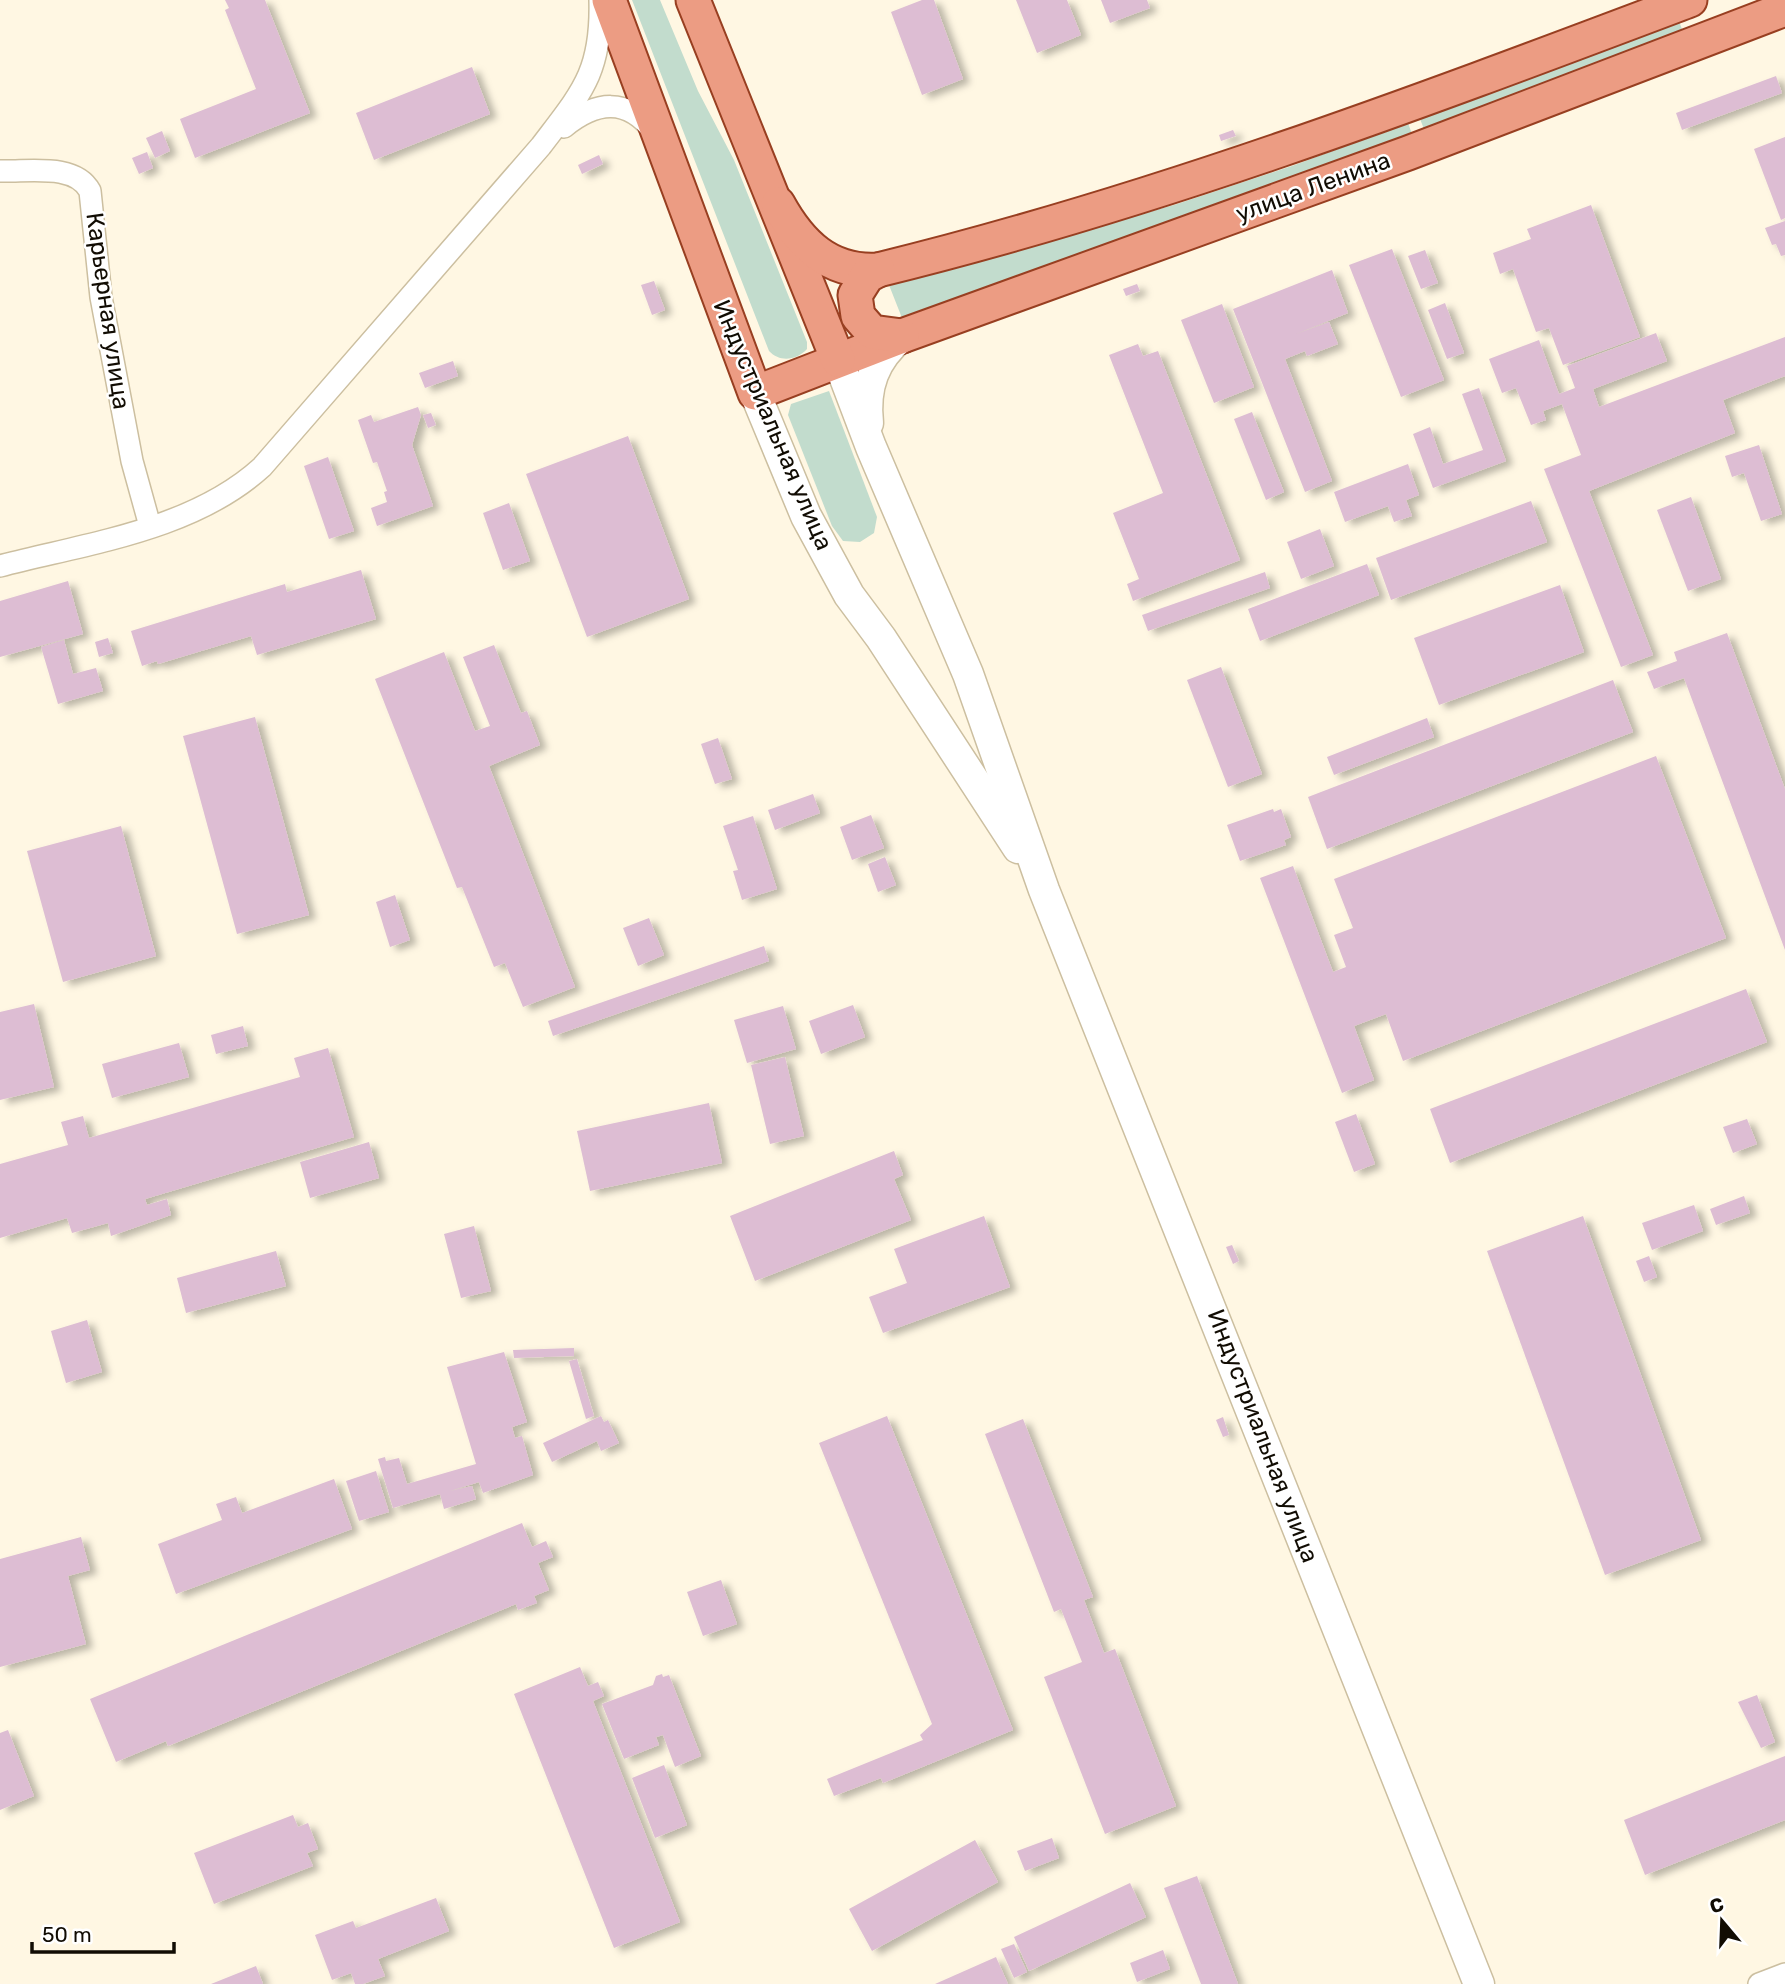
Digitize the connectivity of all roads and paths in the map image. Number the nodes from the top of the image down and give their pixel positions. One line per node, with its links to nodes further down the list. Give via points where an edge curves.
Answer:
1 (600, 0): 8 (street, via 591,75)
2 (609, 0): 7 (main road, Индустриальная улица)
3 (693, 0): 10 (main road, Индустриальная улица)
4 (1692, 0): 6 (main road); 11 (main road, улица Ленина, via 1230,168 1112,206)
5 (1785, 9): 6 (main road, улица Ленина)
6 (1709, 38): 12 (main road, улица Ленина, via 1408,153)
7 (662, 143): 8 (street, via 642,119 611,106 587,110); 14 (main road, Индустриальная улица)
8 (541, 146): 16 (street, via 262,467 216,502)
9 (0, 171): 16 (street, Карьерная улица, via 69,173 84,180 90,191 105,323 132,461)
10 (778, 204): 11 (main road, улица Ленина, via 796,234 826,260 846,269); 13 (main road, Индустриальная улица)
11 (878, 270): 12 (main road, via 867,276 855,295 858,316 872,332)
12 (902, 336): 13 (main road, улица Ленина); 15 (main road, via 881,356 870,380)
13 (838, 360): 14 (main road, улица Ленина); 15 (main road, Индустриальная улица)
14 (755, 393): 18 (main road, Индустриальная улица, via 806,516 849,595)
15 (871, 447): 18 (main road, Индустриальная улица, via 968,674)
16 (150, 526): 17 (street)
17 (0, 566)
18 (1044, 890): 20 (main road, Индустриальная улица)
19 (1785, 1974): 21 (street)
20 (1479, 1984)
21 (1759, 1984)

